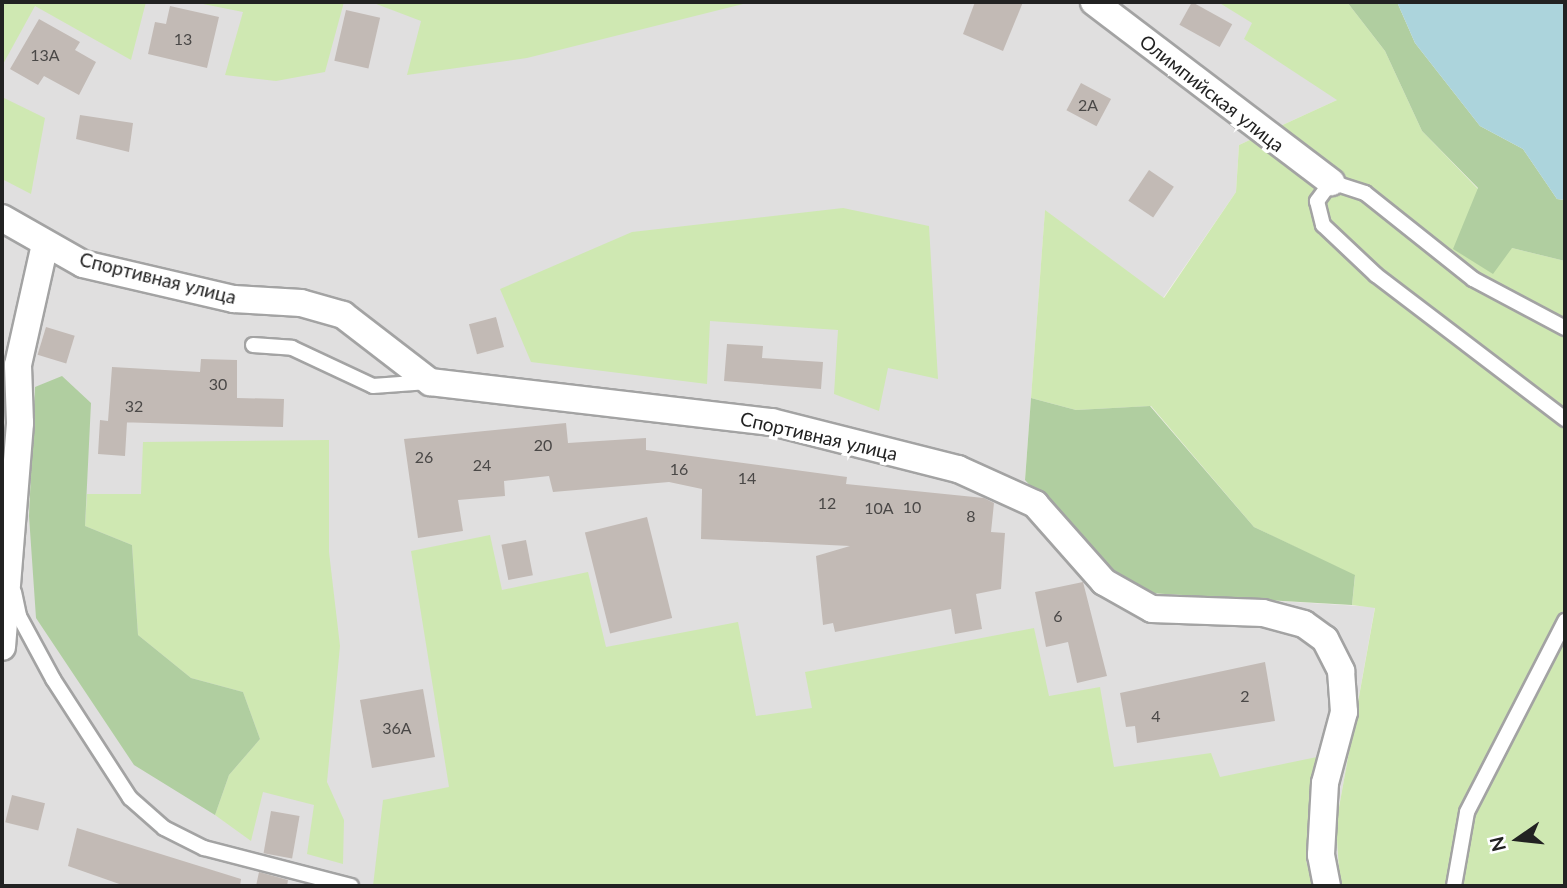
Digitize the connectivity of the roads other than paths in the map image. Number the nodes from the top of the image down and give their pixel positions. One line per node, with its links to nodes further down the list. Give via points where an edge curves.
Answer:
1 (1094, 2): 2 (street, Олимпийская улица)
2 (1331, 181): 5 (lane, via 1365,193 1473,279); 8 (lane, via 1317,201 1323,225 1376,275)
3 (2, 218): 4 (street, Спортивная улица)
4 (45, 244): 7 (street, Спортивная улица, via 83,264 234,299 301,303 343,316); 9 (street, via 18,365 20,423)
5 (1565, 328)
6 (253, 345): 7 (lane, via 292,348 373,386)
7 (430, 382): 13 (street, Спортивная улица, via 772,422 958,469 1035,504 1104,582 1152,609 1262,612 1304,624 1325,639 1341,671 1344,712 1325,783 1321,855)
8 (1565, 419)
9 (11, 573): 11 (street); 12 (lane, via 19,616 130,798 163,828 204,848)
10 (1565, 621): 14 (lane, via 1467,813)
11 (2, 647)
12 (351, 886)
13 (1327, 886)
14 (1454, 886)

